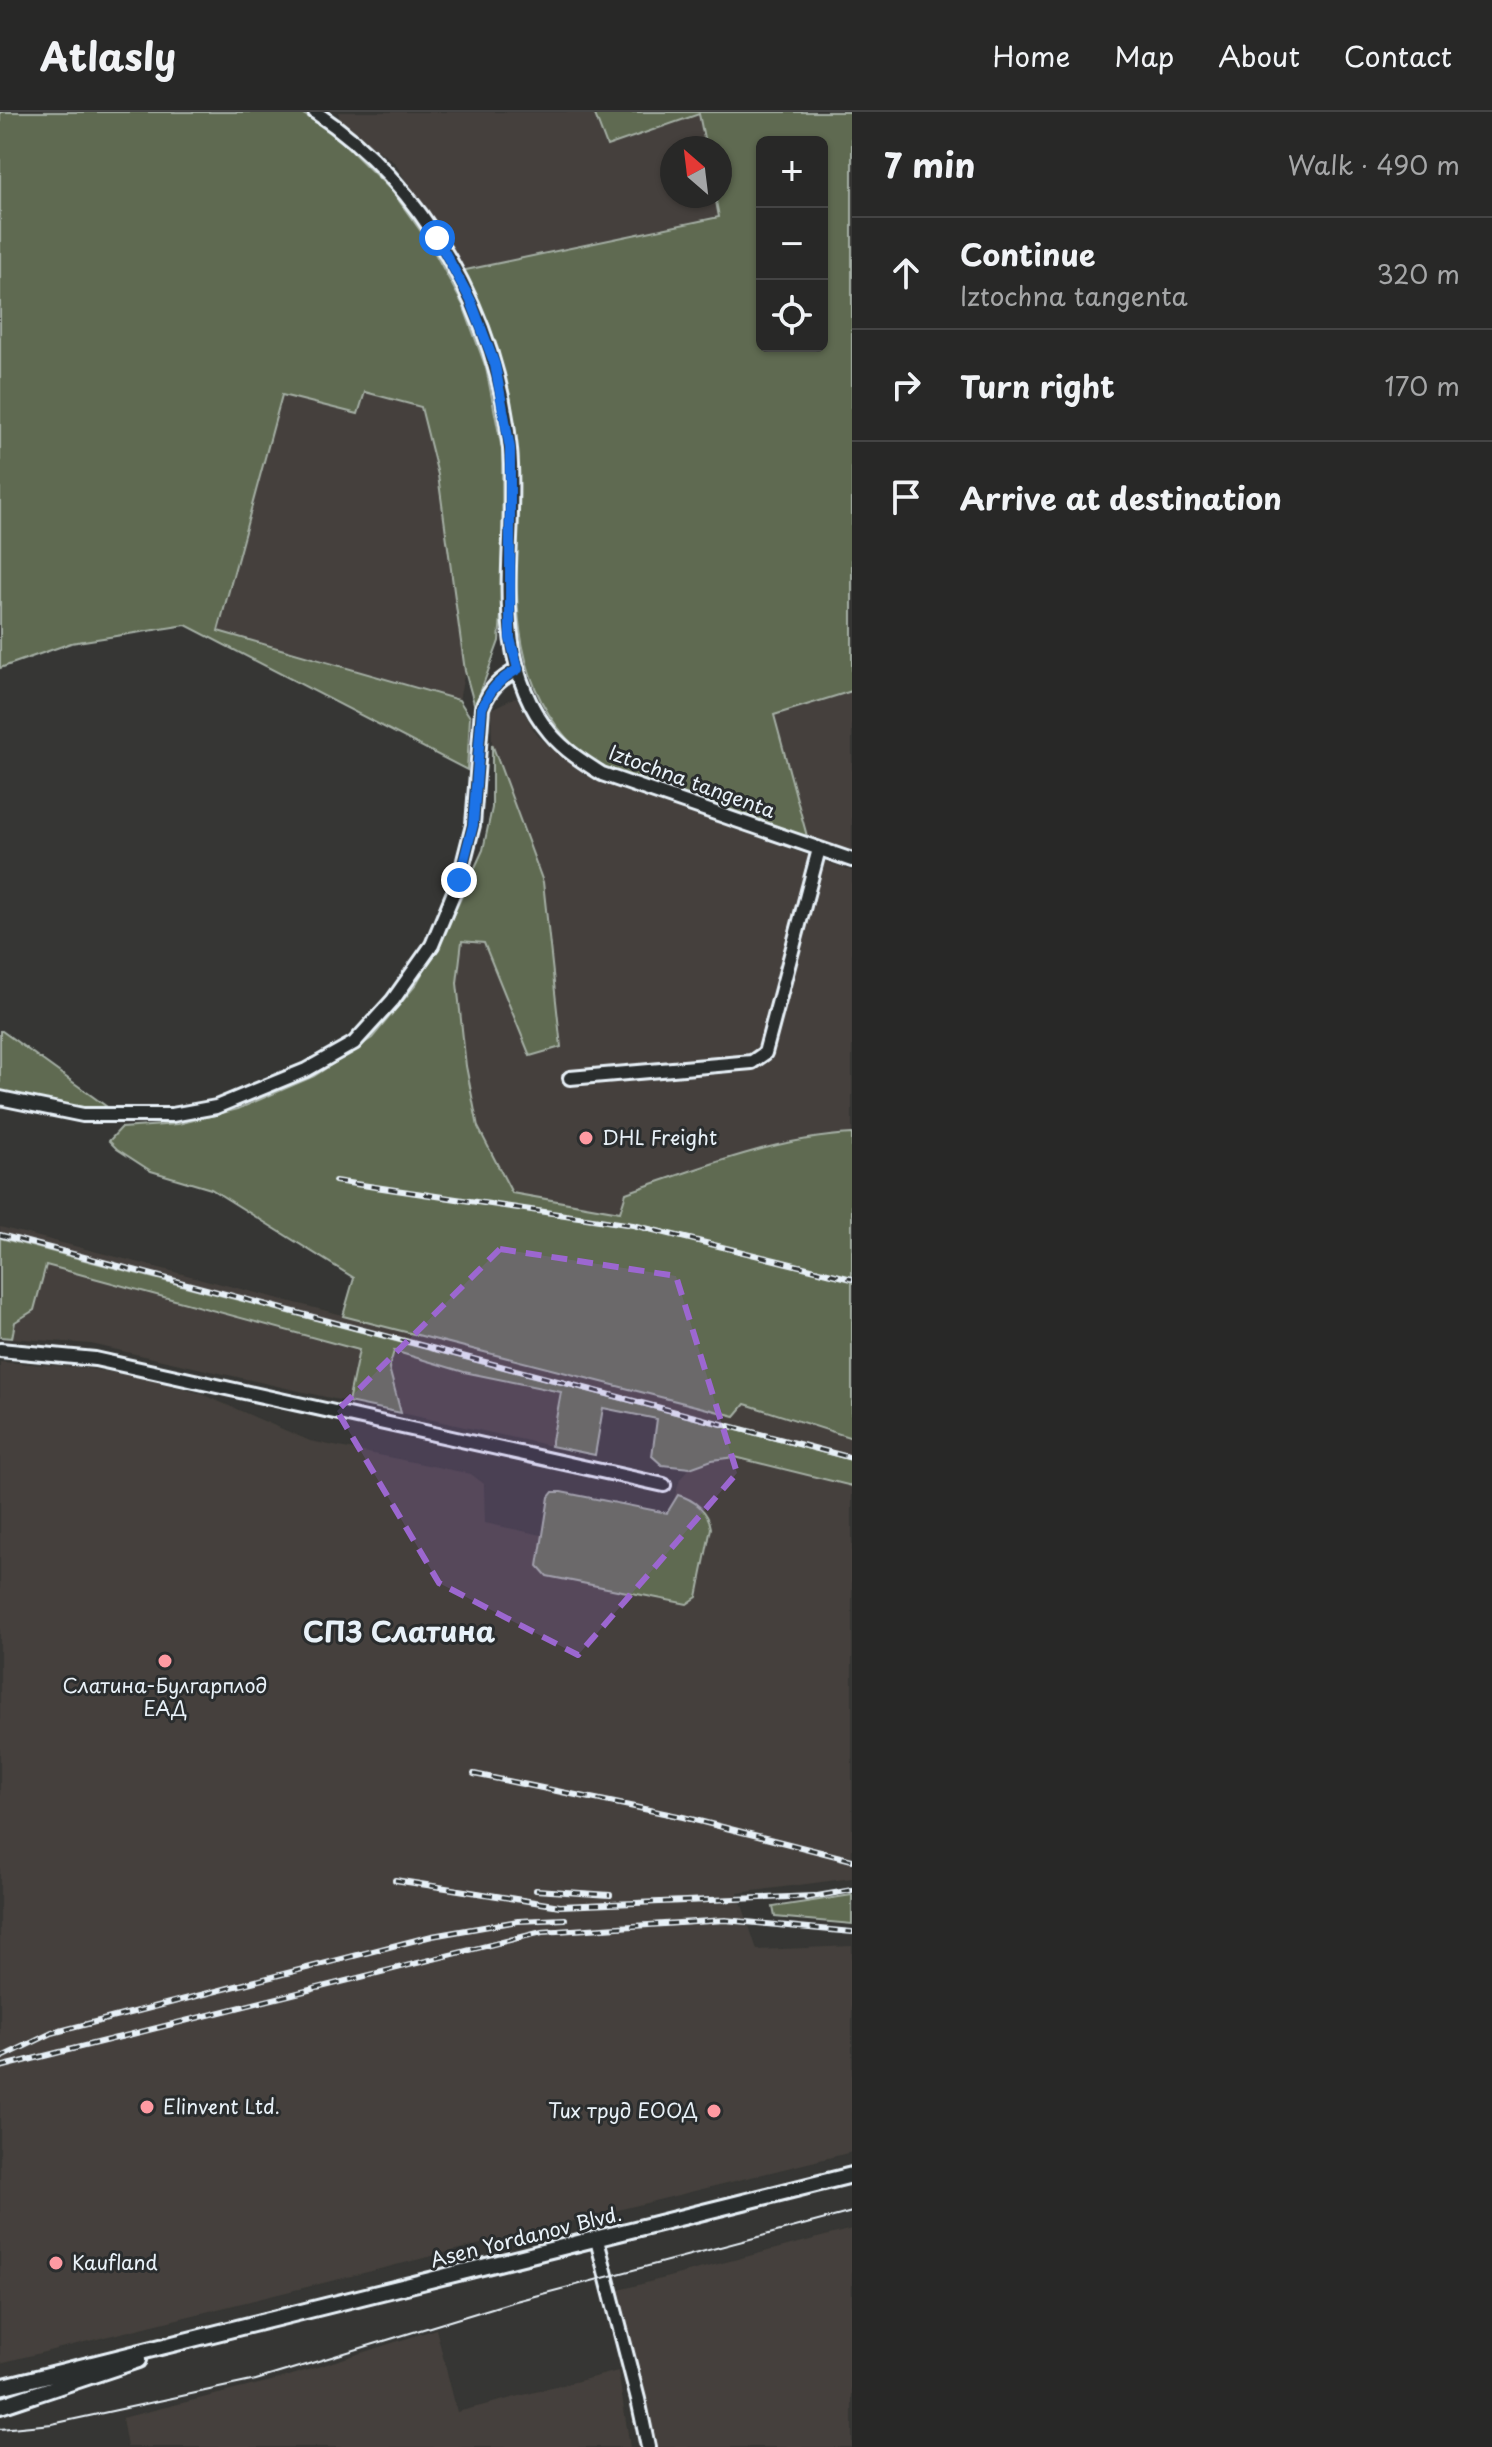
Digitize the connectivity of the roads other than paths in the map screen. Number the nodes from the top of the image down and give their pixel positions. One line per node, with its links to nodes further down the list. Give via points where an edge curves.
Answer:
1 (315, 112): 2 (street, Iztochna tangenta, via 398,186 437,238 471,301 495,365 510,448 509,624)
2 (518, 669): 3 (street, Iztochna tangenta, via 549,731 602,774); 6 (street, via 499,680 482,708 473,825 459,880 432,945 354,1043 306,1070 216,1107 172,1115 83,1115)
3 (819, 849): 4 (street, Iztochna tangenta); 5 (street, via 760,1059)
4 (852, 860)
5 (570, 1078)
6 (0, 1098)
7 (0, 1350): 8 (street, via 95,1359)
8 (664, 1485)
9 (852, 2175): 10 (main road, Asen Yordanov Blvd.)
10 (597, 2240): 11 (main road, Asen Yordanov Blvd.); 14 (street)
11 (210, 2337): 12 (main road, Asen Yordanov Blvd.); 13 (main road, Asen Yordanov Blvd.)
12 (0, 2387)
13 (0, 2406)
14 (648, 2447)

